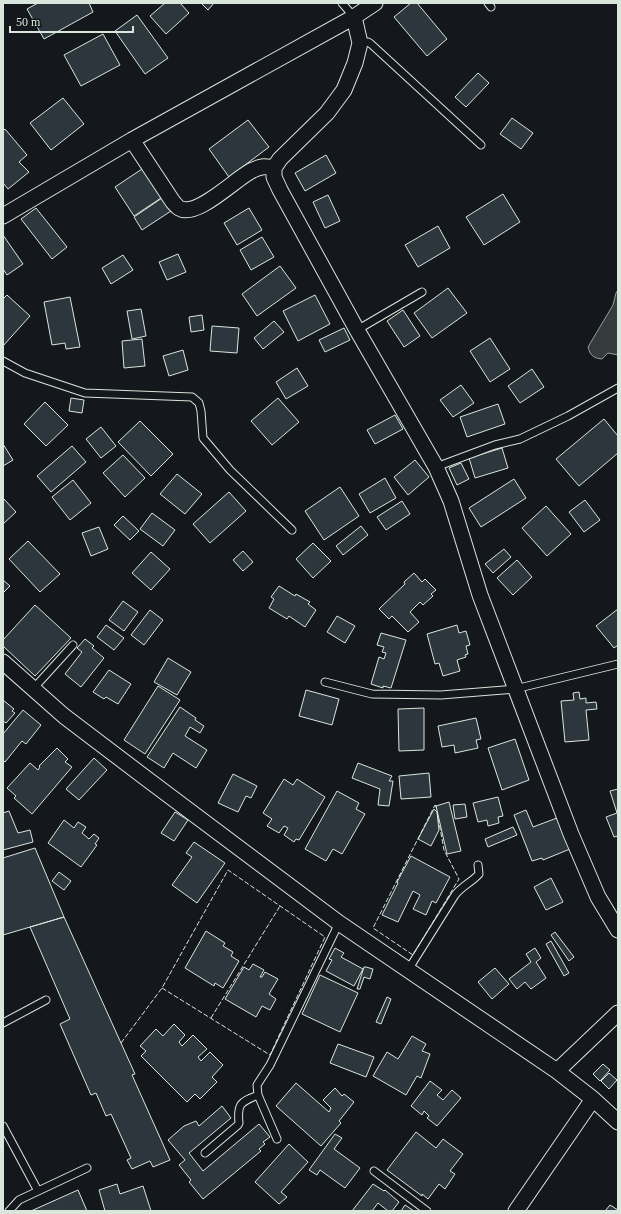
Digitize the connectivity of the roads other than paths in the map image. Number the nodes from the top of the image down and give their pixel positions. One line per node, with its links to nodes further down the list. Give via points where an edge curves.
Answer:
1 (342, 3): 3 (lane)
2 (375, 3): 3 (street)
3 (354, 17): 4 (street); 5 (street)
4 (360, 43): 6 (lane, via 371,44); 7 (street, via 344,90 327,113)
5 (132, 140): 7 (street, via 180,209 194,208 218,196 252,170 264,166); 8 (street)
6 (481, 145)
7 (274, 168): 10 (street, via 274,177 280,190)
8 (3, 216)
9 (422, 292): 10 (lane)
10 (356, 330): 13 (street)
11 (3, 361): 14 (lane, via 25,373 85,393 192,397 200,403 203,438 230,470)
12 (618, 388): 13 (lane, via 520,439 495,445)
13 (436, 467): 20 (street, via 451,500 480,595)
14 (292, 530)
15 (73, 645): 19 (lane)
16 (3, 662): 19 (street)
17 (618, 664): 20 (lane)
18 (325, 682): 20 (lane, via 372,694 441,695)
19 (33, 689): 22 (street, via 64,716)
20 (515, 689): 23 (street, via 571,834 598,897)
21 (478, 865): 24 (lane, via 479,874 455,894)
22 (339, 923): 24 (street); 29 (lane, via 270,1065 257,1085)
23 (618, 930)
24 (408, 970): 28 (street)
25 (46, 1000): 27 (lane)
26 (618, 1013): 28 (street)
27 (3, 1023)
28 (557, 1071): 30 (street)
29 (258, 1095): 33 (lane); 34 (lane, via 246,1100 239,1107 238,1125)
30 (593, 1100): 31 (street); 40 (street)
31 (618, 1122)
32 (3, 1126): 37 (lane)
33 (277, 1139)
34 (205, 1153)
35 (87, 1168): 37 (lane)
36 (374, 1171): 39 (lane)
37 (38, 1191): 38 (lane, via 19,1200)
38 (9, 1211)
39 (427, 1211)
40 (516, 1211)

